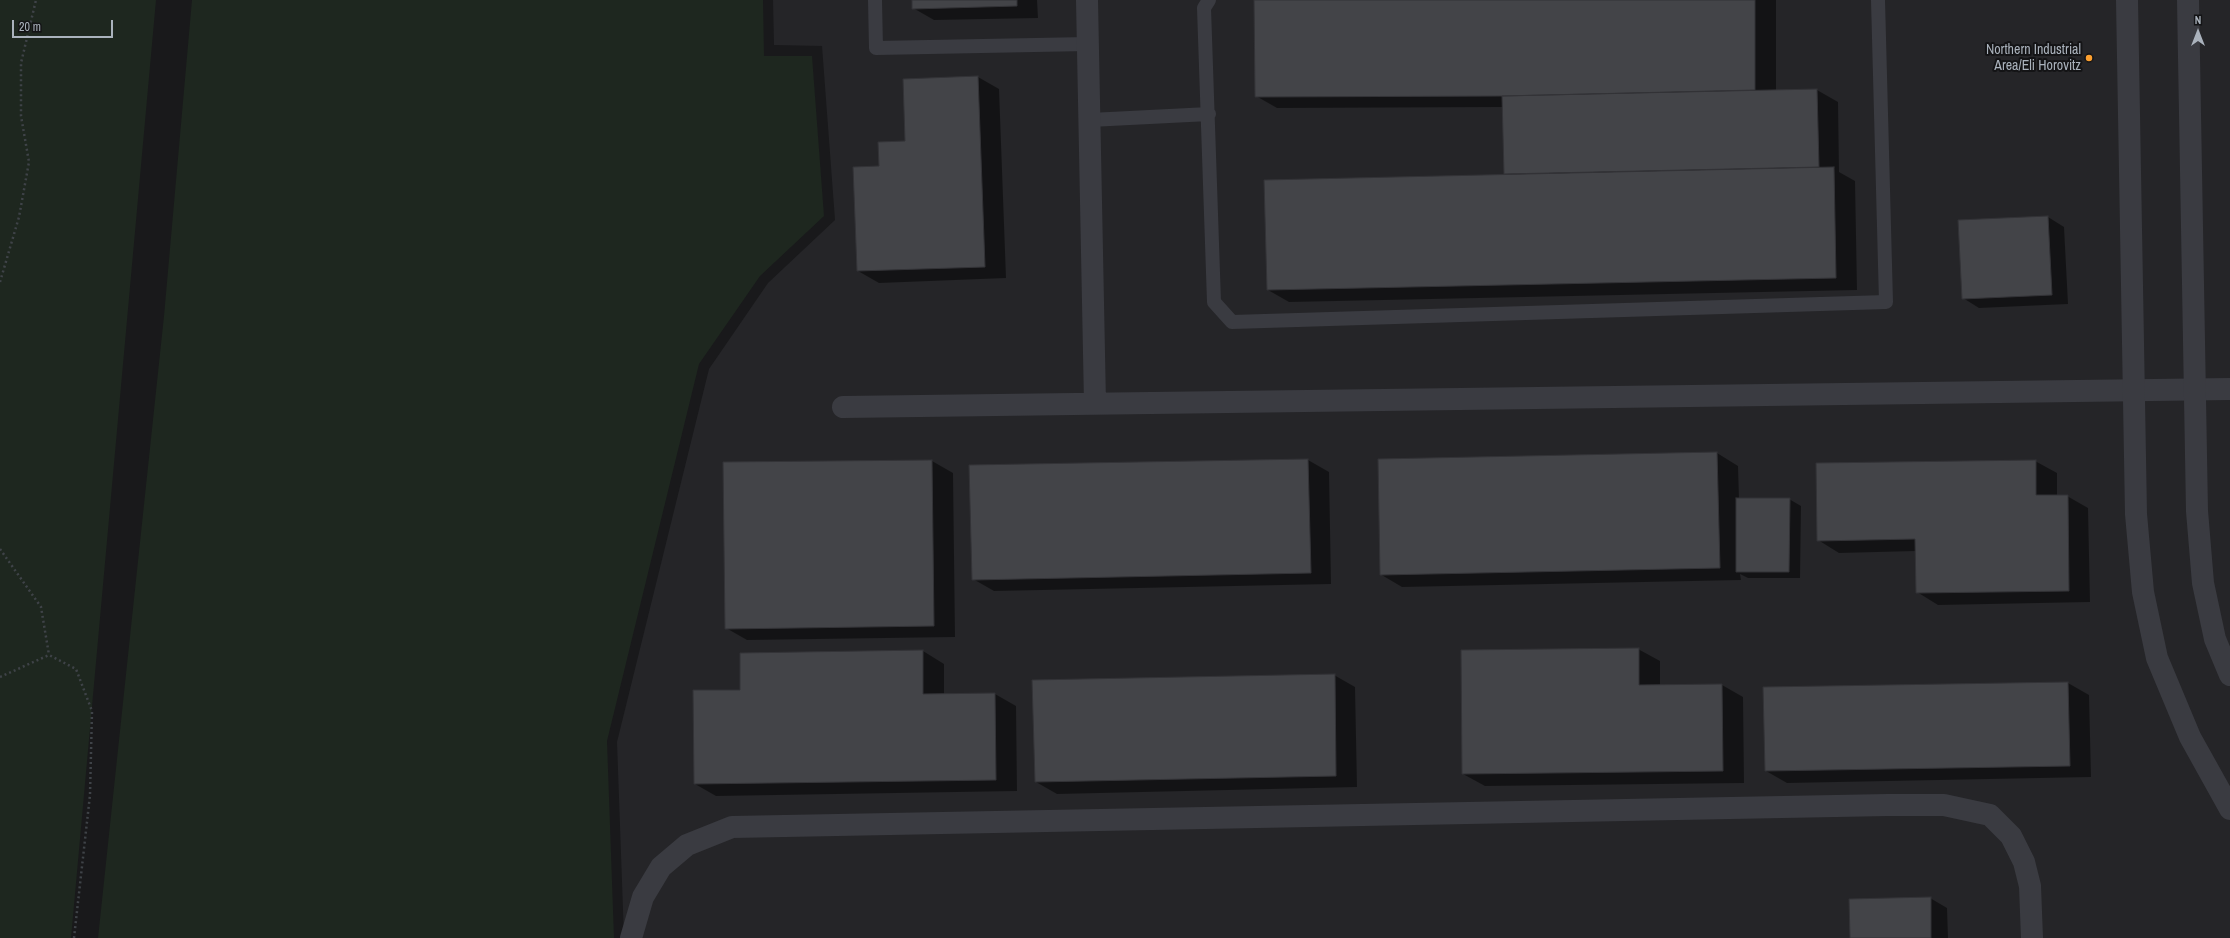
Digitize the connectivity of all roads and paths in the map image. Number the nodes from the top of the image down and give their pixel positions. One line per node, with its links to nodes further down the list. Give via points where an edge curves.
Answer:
1 (36, 0): 11 (path, via 21,63 21,116 29,162 19,216)
2 (875, 0): 8 (lane, via 876,48)
3 (1087, 0): 8 (street)
4 (1209, 0): 9 (lane, via 1204,8)
5 (1878, 0): 9 (lane, via 1886,302 1232,322 1214,302)
6 (2127, 0): 14 (street)
7 (2188, 0): 12 (street)
8 (1088, 44): 10 (street)
9 (1209, 114): 10 (lane)
10 (1090, 120): 15 (street)
11 (0, 282)
12 (2195, 389): 13 (street); 14 (street); 19 (street, via 2197,511 2202,583 2215,639)
13 (2230, 389)
14 (2134, 390): 15 (street); 21 (street, via 2136,514 2142,592 2157,658 2190,737)
15 (1095, 403): 16 (street)
16 (843, 407)
17 (0, 549): 18 (path, via 41,607)
18 (49, 655): 20 (path); 22 (path, via 76,669 92,711 90,795)
19 (2230, 675)
20 (0, 677)
21 (2230, 809)
22 (74, 938)
23 (631, 938): 24 (street, via 643,897 661,867 687,845 732,827 1944,805 1990,815 2011,836 2024,862 2030,886)
24 (2032, 938)

